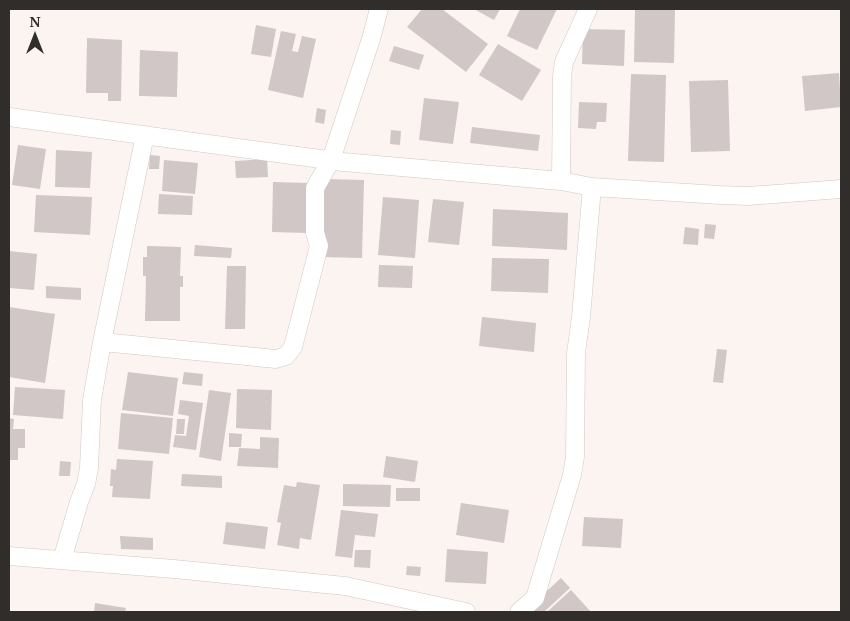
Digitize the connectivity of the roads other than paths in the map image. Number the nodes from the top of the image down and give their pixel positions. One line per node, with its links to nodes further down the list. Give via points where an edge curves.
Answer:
1 (379, 9): 5 (street)
2 (588, 9): 6 (street, via 564,62)
3 (9, 117): 4 (street)
4 (145, 136): 5 (street); 9 (street)
5 (331, 160): 6 (street); 9 (street, via 315,188 315,233 319,246 294,347 286,356 276,359)
6 (560, 181): 7 (street)
7 (592, 187): 8 (street, via 748,196); 13 (street, via 576,353 574,466 535,598)
8 (841, 188)
9 (102, 342): 11 (street, via 92,400 89,468)
10 (9, 556): 11 (street)
11 (62, 560): 12 (street, via 345,586)
12 (466, 612)
13 (518, 612)

